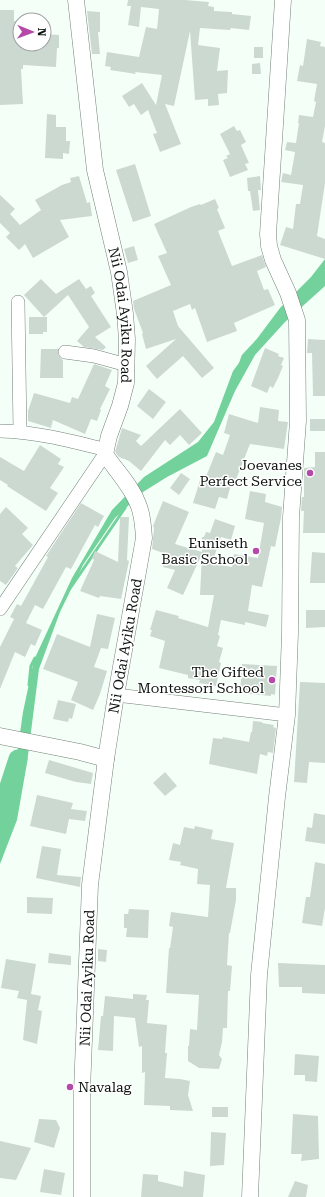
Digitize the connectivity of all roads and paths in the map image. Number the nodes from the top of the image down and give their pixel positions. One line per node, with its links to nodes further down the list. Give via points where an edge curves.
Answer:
1 (76, 0): 5 (street, Nii Odai Ayiku Road, via 95,170 125,314)
2 (283, 0): 11 (street, via 268,234 273,260 298,320 298,421 291,517)
3 (18, 302): 7 (street)
4 (65, 352): 5 (street, via 94,356)
5 (127, 365): 8 (street, Nii Odai Ayiku Road, via 126,383)
6 (0, 431): 7 (street)
7 (20, 432): 8 (street, via 54,437)
8 (106, 452): 9 (street); 10 (street, Nii Odai Ayiku Road, via 139,504 144,538)
9 (0, 608)
10 (116, 695): 11 (street); 13 (street, Nii Odai Ayiku Road)
11 (287, 716): 15 (street, via 259,975)
12 (7, 737): 13 (street)
13 (106, 759): 14 (street, Nii Odai Ayiku Road, via 90,885 82,1091)
14 (82, 1197)
15 (250, 1197)

